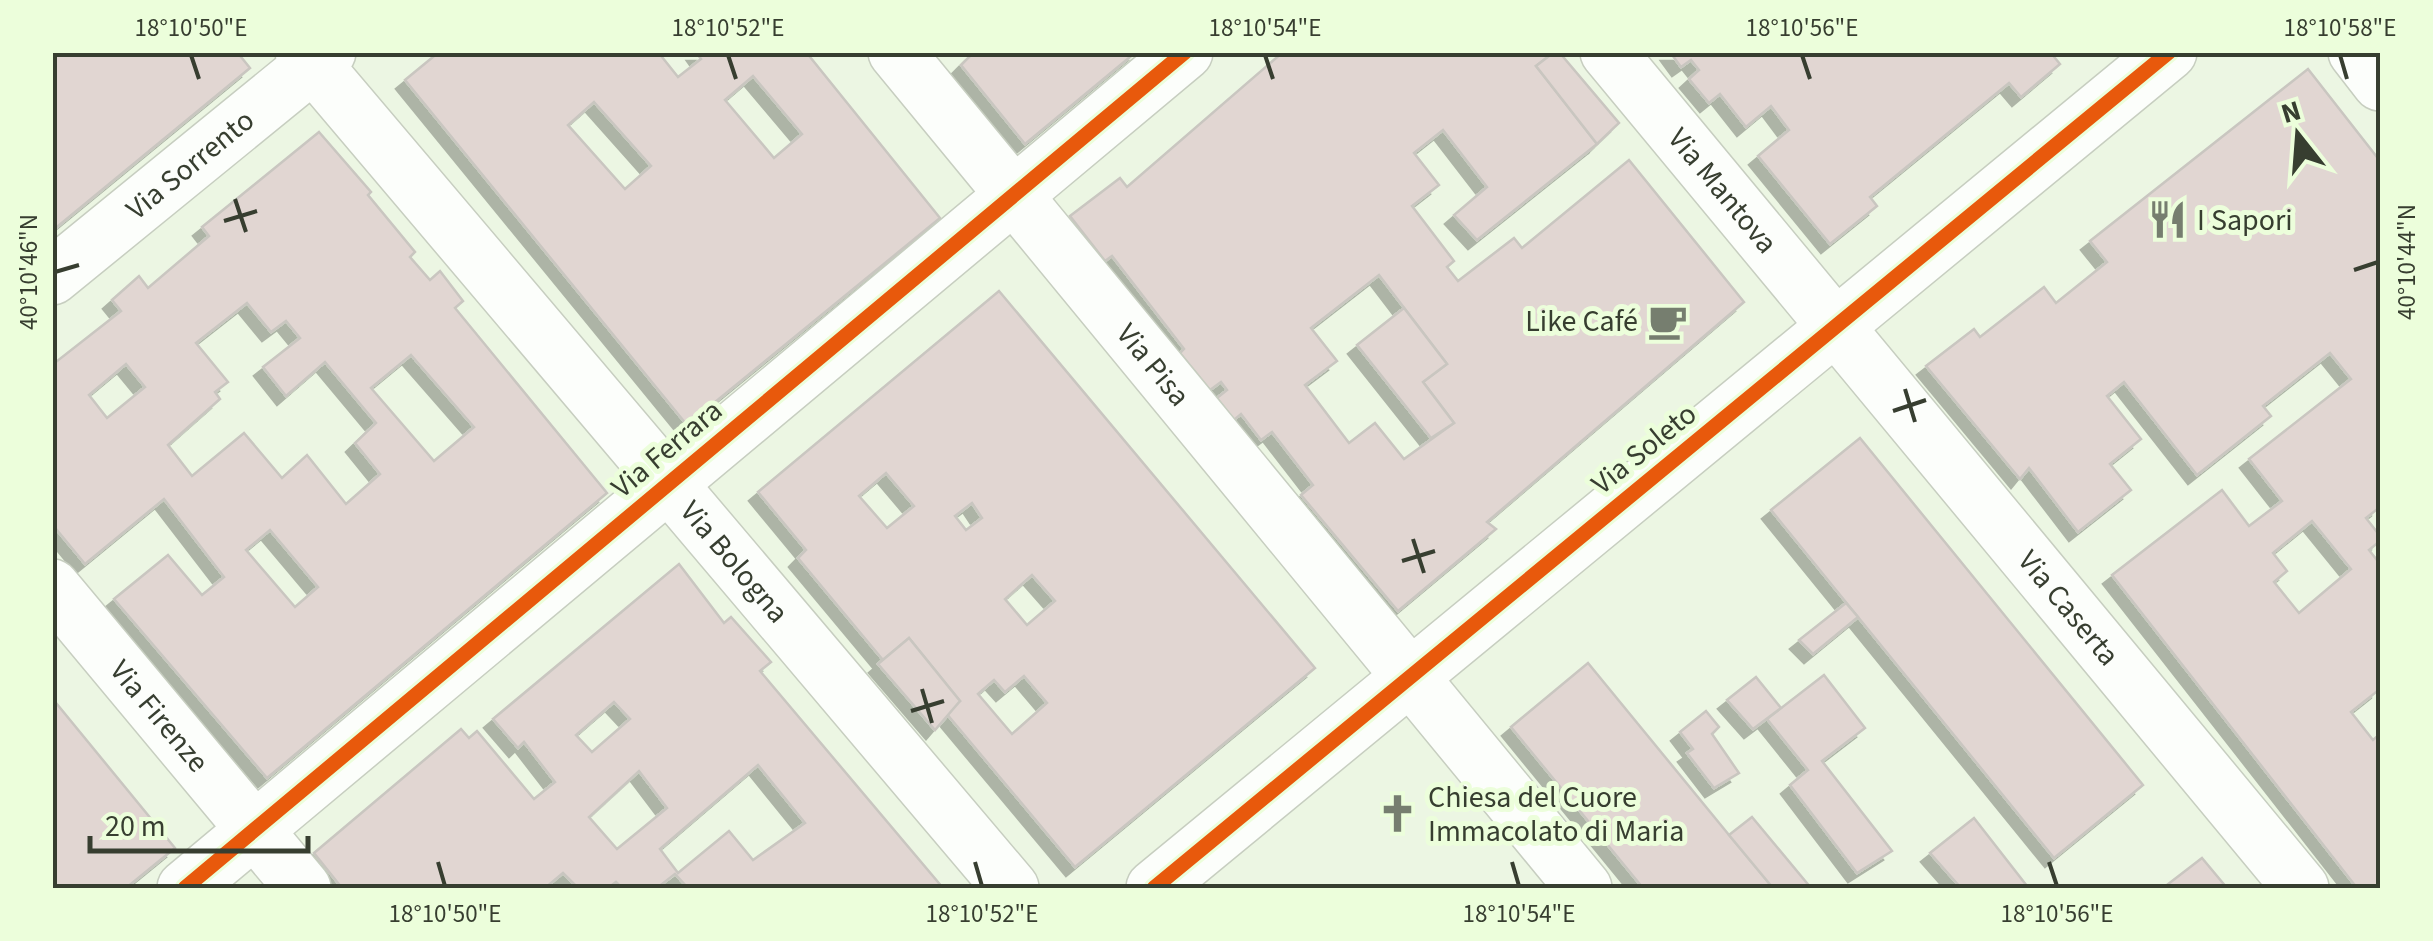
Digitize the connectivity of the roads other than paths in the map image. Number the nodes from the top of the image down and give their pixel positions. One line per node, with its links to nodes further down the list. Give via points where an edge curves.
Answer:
1 (896, 52): 8 (street, Via Pisa)
2 (1185, 52): 8 (street, Via Ferrara)
3 (1608, 52): 10 (street, Via Mantova)
4 (2169, 52): 10 (street, Via Soleto)
5 (2356, 52): 7 (street)
6 (315, 56): 9 (street, Via Sorrento); 11 (street, Via Bologna)
7 (2380, 83)
8 (1012, 194): 11 (street, Via Ferrara); 13 (street, Via Pisa)
9 (52, 277)
10 (1838, 326): 13 (street, Via Soleto); 20 (street, Via Caserta)
11 (670, 482): 14 (street, Via Ferrara); 17 (street, Via Bologna)
12 (52, 587): 14 (street, Via Firenze)
13 (1410, 678): 18 (street, Via Soleto); 19 (street, Via Pisa)
14 (255, 829): 15 (street, Via Ferrara); 16 (street, Via Firenze)
15 (184, 888)
16 (303, 888)
17 (1010, 888)
18 (1154, 888)
19 (1584, 888)
20 (2302, 888)

